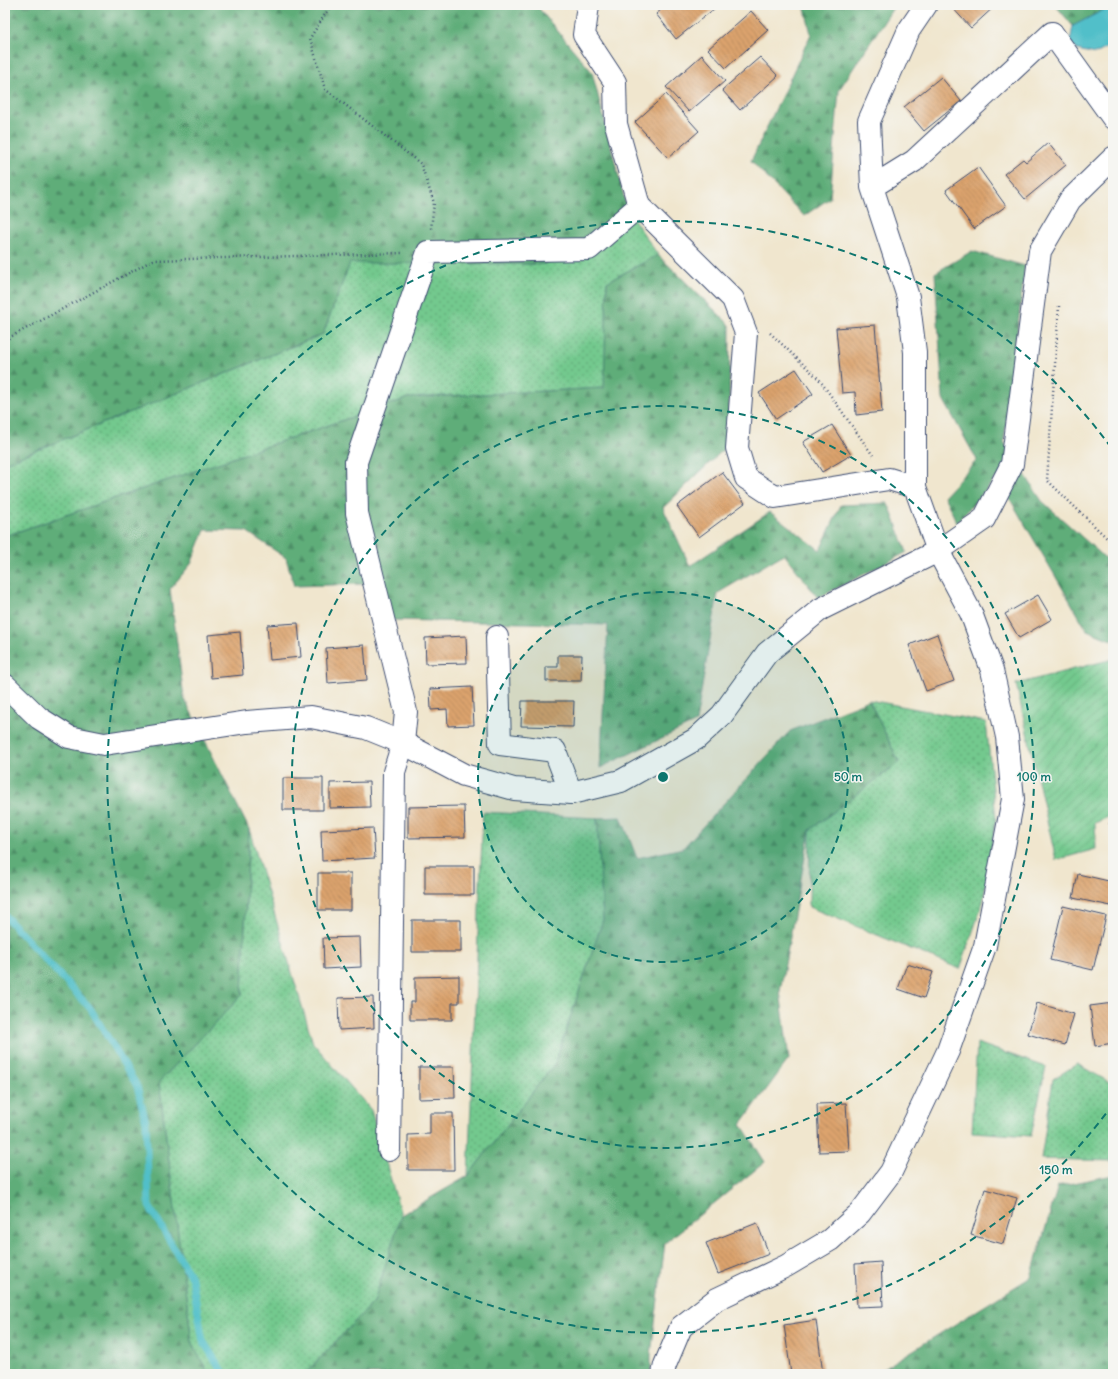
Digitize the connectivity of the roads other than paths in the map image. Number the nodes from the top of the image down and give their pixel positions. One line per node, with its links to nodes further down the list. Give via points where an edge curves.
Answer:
1 (588, 5): 6 (street, via 584,35 615,82 616,124)
2 (926, 5): 5 (street, via 909,30 869,121)
3 (1113, 118): 5 (street, via 1052,33 914,161)
4 (1113, 158): 8 (street, via 1070,200 1040,251 1012,464 984,519)
5 (872, 187): 7 (street, via 908,297 915,352)
6 (640, 206): 7 (street, via 733,299 746,333 737,448 746,478 775,497 889,479); 11 (street, via 589,249 428,252 356,462 357,513 406,712)
7 (915, 487): 8 (street)
8 (938, 551): 12 (street, via 821,608 767,653 722,715 696,738 621,781); 14 (street, via 971,613 979,634 992,670 1007,737 1013,799 985,946 948,1050 891,1172 860,1213 830,1240 786,1266 717,1299 681,1327)
9 (497, 637): 12 (street, via 500,744 555,751)
10 (5, 685): 11 (street, via 39,718 69,738 104,744 247,722 311,717 366,728)
11 (403, 743): 12 (street, via 464,775 514,789); 13 (street, via 394,772)
12 (571, 793)
13 (389, 1150)
14 (663, 1374)

